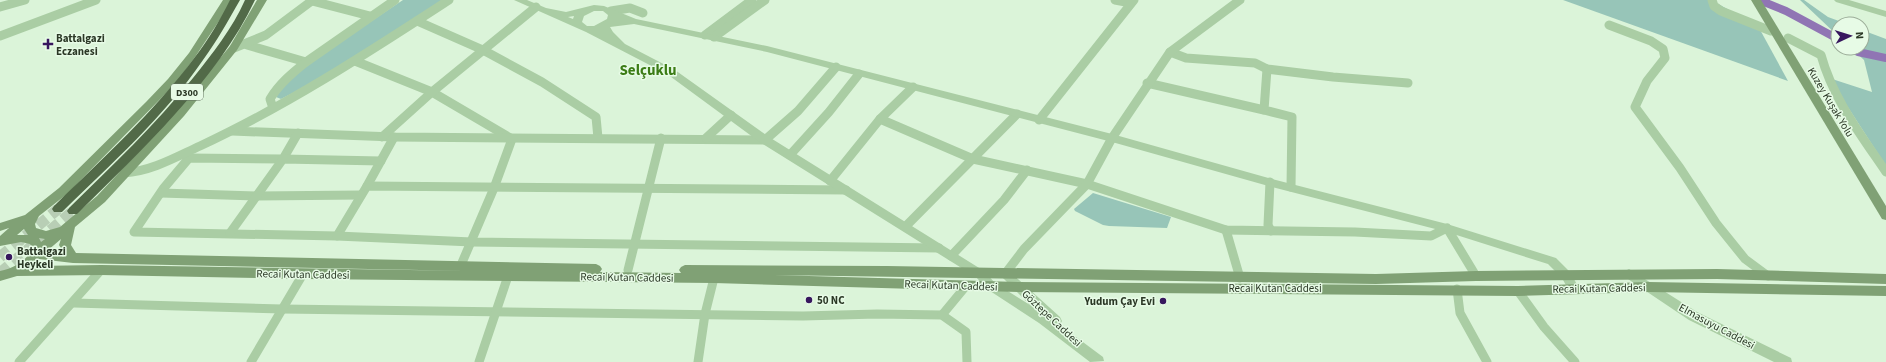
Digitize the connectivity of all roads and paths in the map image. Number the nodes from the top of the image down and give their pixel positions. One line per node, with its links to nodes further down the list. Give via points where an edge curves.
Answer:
1 (25, 0): 21 (street)
2 (96, 0): 35 (street)
3 (228, 0): 88 (main road, via 209,31 172,81 63,192)
4 (235, 0): 87 (highway, D300, via 200,57 179,84 148,119)
5 (250, 0): 90 (highway, D300, via 226,42 178,104 111,174)
6 (262, 0): 40 (main road)
7 (313, 0): 27 (street); 38 (street, via 289,19)
8 (395, 0): 27 (street)
9 (449, 0): 28 (street)
10 (519, 0): 22 (street)
11 (595, 0): 23 (street)
12 (602, 0): 24 (street)
13 (752, 0): 36 (street)
14 (765, 0): 36 (street)
15 (1115, 0): 19 (street)
16 (1240, 0): 42 (street)
17 (1712, 0): 34 (street, via 1714,6 1721,11)
18 (1839, 0): 26 (street)
19 (1133, 1): 57 (street)
20 (1763, 5): 86 (main road, Kuzey Kuşak Yolu); 89 (main road, Kuzey Kuşak Yolu)
21 (0, 7)
22 (540, 8): 23 (street, via 566,15); 30 (street); 41 (street)
23 (587, 10): 24 (street, via 598,8); 30 (street, via 577,19)
24 (610, 12): 25 (street, via 630,8); 29 (street); 31 (street, via 612,20)
25 (643, 14)
26 (1886, 14)
27 (370, 16): 44 (street)
28 (417, 21): 41 (street); 43 (street)
29 (634, 21): 31 (street); 36 (street)
30 (578, 25): 33 (street)
31 (607, 25): 33 (street); 39 (street, via 609,34)
32 (1609, 25): 116 (street, via 1651,41 1663,49 1665,58 1650,74 1635,107 1716,223 1745,258)
33 (590, 30): 39 (street)
34 (1771, 31)
35 (0, 36)
36 (709, 36): 45 (street)
37 (1788, 38): 73 (street, via 1821,55 1835,92)
38 (247, 45): 40 (street); 44 (street)
39 (622, 46): 55 (street, via 671,72)
40 (234, 48): 74 (main road, via 180,114)
41 (483, 50): 51 (street); 62 (street, via 542,82 596,117)
42 (1170, 52): 46 (street, via 1186,58 1254,63); 49 (street)
43 (356, 61): 51 (street); 52 (street)
44 (306, 62): 52 (street, via 288,76 274,92 270,99)
45 (836, 67): 47 (street); 67 (street, via 798,111)
46 (1267, 68): 48 (street); 53 (street)
47 (859, 74): 50 (street); 68 (street)
48 (1408, 83)
49 (1148, 84): 53 (street); 65 (street)
50 (913, 87): 54 (street); 56 (street)
51 (432, 92): 60 (street); 66 (street)
52 (273, 108): 58 (street)
53 (1264, 110): 79 (street, via 1292,117)
54 (1017, 114): 57 (street); 70 (street)
55 (731, 115): 64 (street); 67 (street)
56 (880, 120): 70 (street); 75 (street)
57 (1039, 120): 65 (street)
58 (232, 131): 59 (street); 74 (street, via 157,166)
59 (298, 133): 60 (street); 69 (street)
60 (382, 137): 61 (street)
61 (394, 137): 66 (street); 71 (street)
62 (598, 138): 63 (street); 66 (street)
63 (661, 138): 64 (street); 81 (street)
64 (706, 138): 67 (street)
65 (1112, 138): 76 (street); 77 (street)
66 (512, 139): 80 (street)
67 (765, 140): 68 (street)
68 (790, 156): 75 (street)
69 (283, 159): 71 (street); 83 (street, via 189,158); 85 (street)
70 (973, 159): 72 (street); 91 (street)
71 (381, 161): 78 (street)
72 (1027, 170): 77 (street); 103 (street, via 1004,200)
73 (1886, 172)
74 (124, 173): 90 (main road, via 101,199)
75 (830, 181): 82 (street)
76 (1270, 182): 79 (street); 95 (street, via 1268,225)
77 (1087, 184): 94 (street); 111 (street, via 1024,249)
78 (367, 186): 80 (street); 84 (street)
79 (1291, 187): 93 (street)
80 (494, 188): 81 (street); 99 (street)
81 (648, 189): 82 (street); 100 (street)
82 (846, 190): 91 (street)
83 (161, 193): 85 (street); 96 (street, via 134,232)
84 (361, 195): 85 (street); 97 (street)
85 (257, 196): 96 (street)
86 (1886, 205)
87 (58, 208)
88 (38, 213): 90 (main road, via 30,222 29,228 38,234 55,233); 92 (main road); 98 (main road)
89 (1886, 216)
90 (74, 218): 102 (main road); 104 (main road, via 65,245)
91 (906, 226): 101 (street)
92 (0, 227)
93 (1448, 228): 95 (street, via 1431,236 1355,232); 113 (street, via 1552,261); 115 (street)
94 (1226, 230): 95 (street); 118 (street)
95 (1271, 232)
96 (230, 233): 97 (street)
97 (337, 236): 99 (street)
98 (2, 240): 102 (main road, via 31,238 36,242)
99 (472, 242): 100 (street); 105 (street)
100 (635, 243): 101 (street); 107 (street)
101 (939, 248): 103 (street)
102 (37, 253): 104 (main road, Recai Kutan Caddesi); 108 (main road, via 26,265)
103 (952, 256): 110 (street)
104 (73, 258): 105 (main road, Recai Kutan Caddesi)
105 (461, 265): 107 (main road, Recai Kutan Caddesi)
106 (101, 270): 108 (main road, Recai Kutan Caddesi); 109 (main road, Recai Kutan Caddesi); 129 (street)
107 (628, 270): 110 (main road, Recai Kutan Caddesi)
108 (8, 274): 120 (main road)
109 (303, 274): 114 (main road, Recai Kutan Caddesi); 130 (street)
110 (980, 274): 111 (main road, Recai Kutan Caddesi); 122 (street)
111 (1005, 274): 118 (main road, Recai Kutan Caddesi); 124 (street, Göztepe Caddesi)
112 (1629, 274): 113 (main road, Recai Kutan Caddesi); 116 (main road, Recai Kutan Caddesi); 123 (street, Elmasuyu Caddesi)
113 (1566, 275): 115 (main road, Recai Kutan Caddesi); 125 (street)
114 (508, 276): 117 (main road, Recai Kutan Caddesi); 131 (street)
115 (1476, 276): 118 (main road, Recai Kutan Caddesi, via 1376,279)
116 (1768, 276): 119 (main road, Recai Kutan Caddesi)
117 (714, 278): 121 (main road, Recai Kutan Caddesi); 132 (street)
118 (1240, 278)
119 (1886, 279)
120 (0, 283)
121 (966, 286): 122 (main road, Recai Kutan Caddesi); 133 (street)
122 (991, 286): 124 (main road, Recai Kutan Caddesi); 134 (street, via 1043,319)
123 (1649, 286): 125 (main road, Recai Kutan Caddesi); 128 (main road, Recai Kutan Caddesi); 142 (street, Elmasuyu Caddesi, via 1693,316)
124 (1019, 287): 126 (main road, Recai Kutan Caddesi); 134 (street, Göztepe Caddesi)
125 (1573, 288): 127 (main road, Recai Kutan Caddesi)
126 (1458, 289): 127 (main road, Recai Kutan Caddesi); 140 (street, via 1460,313)
127 (1518, 290): 141 (street, via 1544,327)
128 (1886, 291)
129 (74, 303): 130 (street); 135 (street)
130 (282, 309): 131 (street); 136 (street)
131 (496, 311): 132 (street); 137 (street)
132 (705, 314): 133 (street); 138 (street)
133 (942, 315): 139 (street, via 966,332)
134 (1098, 361)
135 (19, 362)
136 (252, 362)
137 (479, 362)
138 (698, 362)
139 (967, 362)
140 (1488, 362)
141 (1575, 362)
142 (1786, 362)

